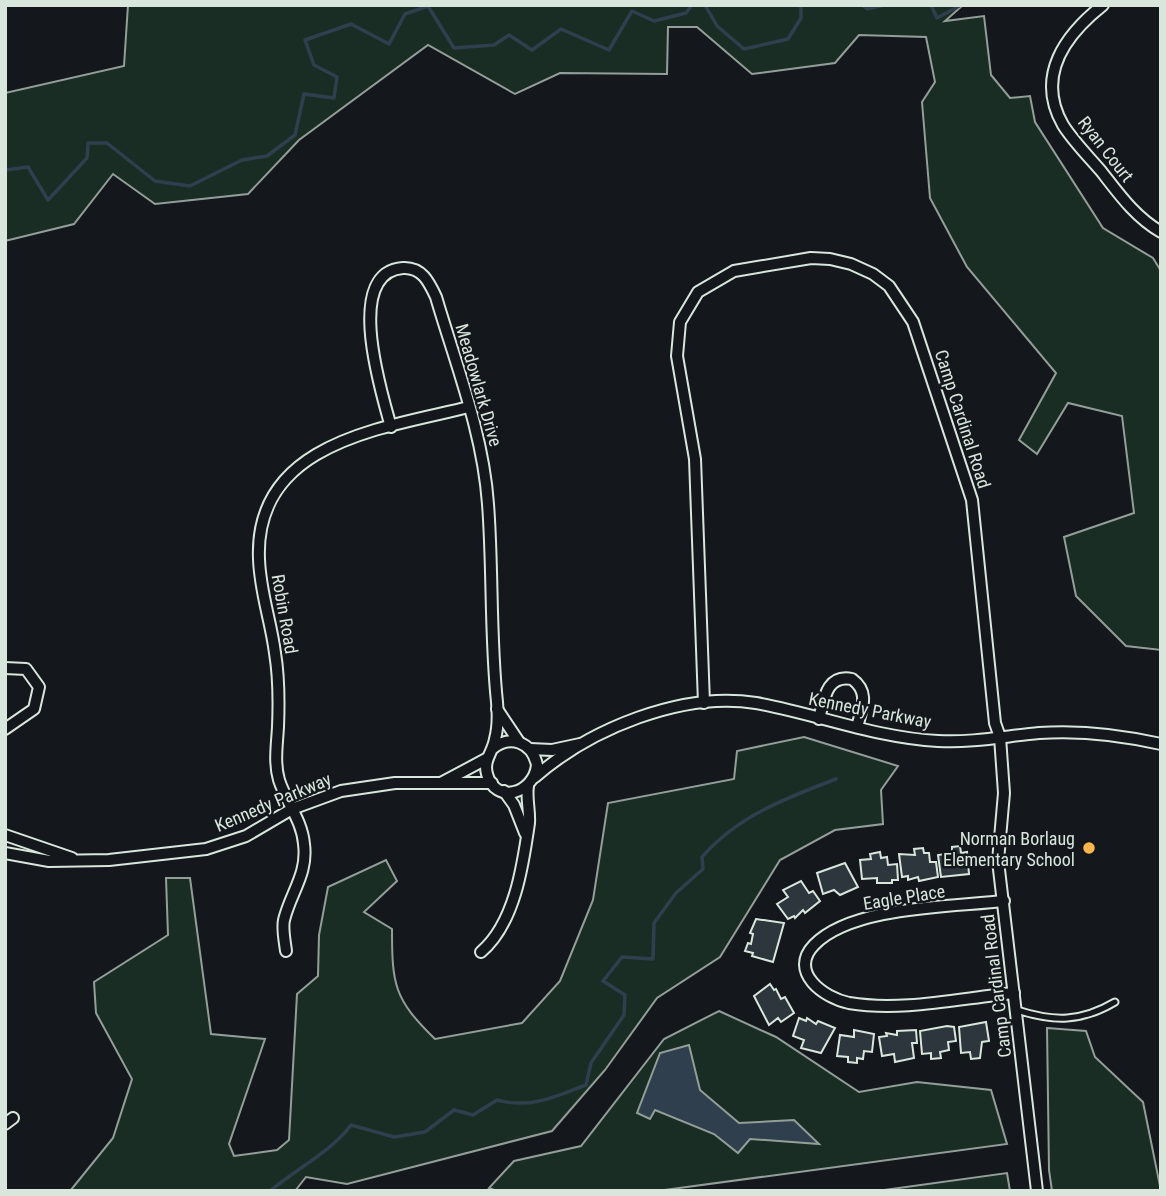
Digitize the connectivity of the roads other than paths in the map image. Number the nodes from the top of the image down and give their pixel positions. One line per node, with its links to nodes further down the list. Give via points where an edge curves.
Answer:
1 (1103, 5): 2 (street, Ryan Court, via 1080,24 1057,57 1052,92 1063,125 1141,221)
2 (1161, 232)
3 (469, 407): 4 (street, Robin Road); 4 (street, Meadowlark Drive, via 428,281 419,271 392,270 380,278 374,290 370,340); 7 (street, Meadowlark Drive, via 488,503)
4 (391, 426): 21 (street, Robin Road, via 333,443 313,454 281,486 261,529 261,589 278,690 276,760)
5 (5, 668): 10 (street, via 26,669 39,687 34,709)
6 (704, 703): 8 (street, Kennedy Parkway, via 755,703); 11 (street, Camp Cardinal Road, via 695,459 677,356 680,322 698,292 734,271 830,259 852,264 889,286 912,322 972,500); 13 (street, Kennedy Parkway, via 624,722)
7 (498, 709): 12 (street, Meadowlark Drive); 16 (street, Meadowlark Drive)
8 (819, 719): 9 (street, Kennedy Parkway); 9 (street, via 829,685 836,679 852,678 864,695)
9 (857, 727): 11 (street, Kennedy Parkway, via 938,741)
10 (5, 729)
11 (1000, 737): 14 (street, Kennedy Parkway, via 1072,732); 26 (street, Camp Cardinal Road, via 1004,793 998,861)
12 (519, 742): 15 (street); 16 (street, via 506,741)
13 (579, 744): 15 (street, Kennedy Parkway); 17 (street, Kennedy Parkway)
14 (1161, 744)
15 (530, 749): 17 (street, via 537,765)
16 (489, 754): 18 (street, Kennedy Parkway); 19 (street, via 486,772)
17 (532, 781): 20 (street, via 517,792); 22 (street)
18 (441, 783): 19 (street, Kennedy Parkway); 21 (street, Kennedy Parkway, via 370,785)
19 (492, 783): 20 (street)
20 (504, 791): 22 (street)
21 (292, 809): 25 (street, Kennedy Parkway, via 246,836 206,849 134,859); 27 (street, Robin Road, via 303,836 304,867 284,921)
22 (525, 833): 28 (street, via 519,879 501,929)
23 (5, 835): 25 (street, Kennedy Parkway)
24 (5, 853): 25 (street, Kennedy Parkway, via 49,861)
25 (78, 860)
26 (1004, 901): 29 (street, Camp Cardinal Road); 29 (street, Eagle Place, via 853,923 813,946 806,969 823,994 868,1005)
27 (286, 951)
28 (481, 952)
29 (1014, 992): 31 (street, Camp Cardinal Road)
30 (1115, 1002): 31 (lane, via 1069,1020 1046,1020)
31 (1017, 1010): 32 (street, Camp Cardinal Road)
32 (1037, 1191)

